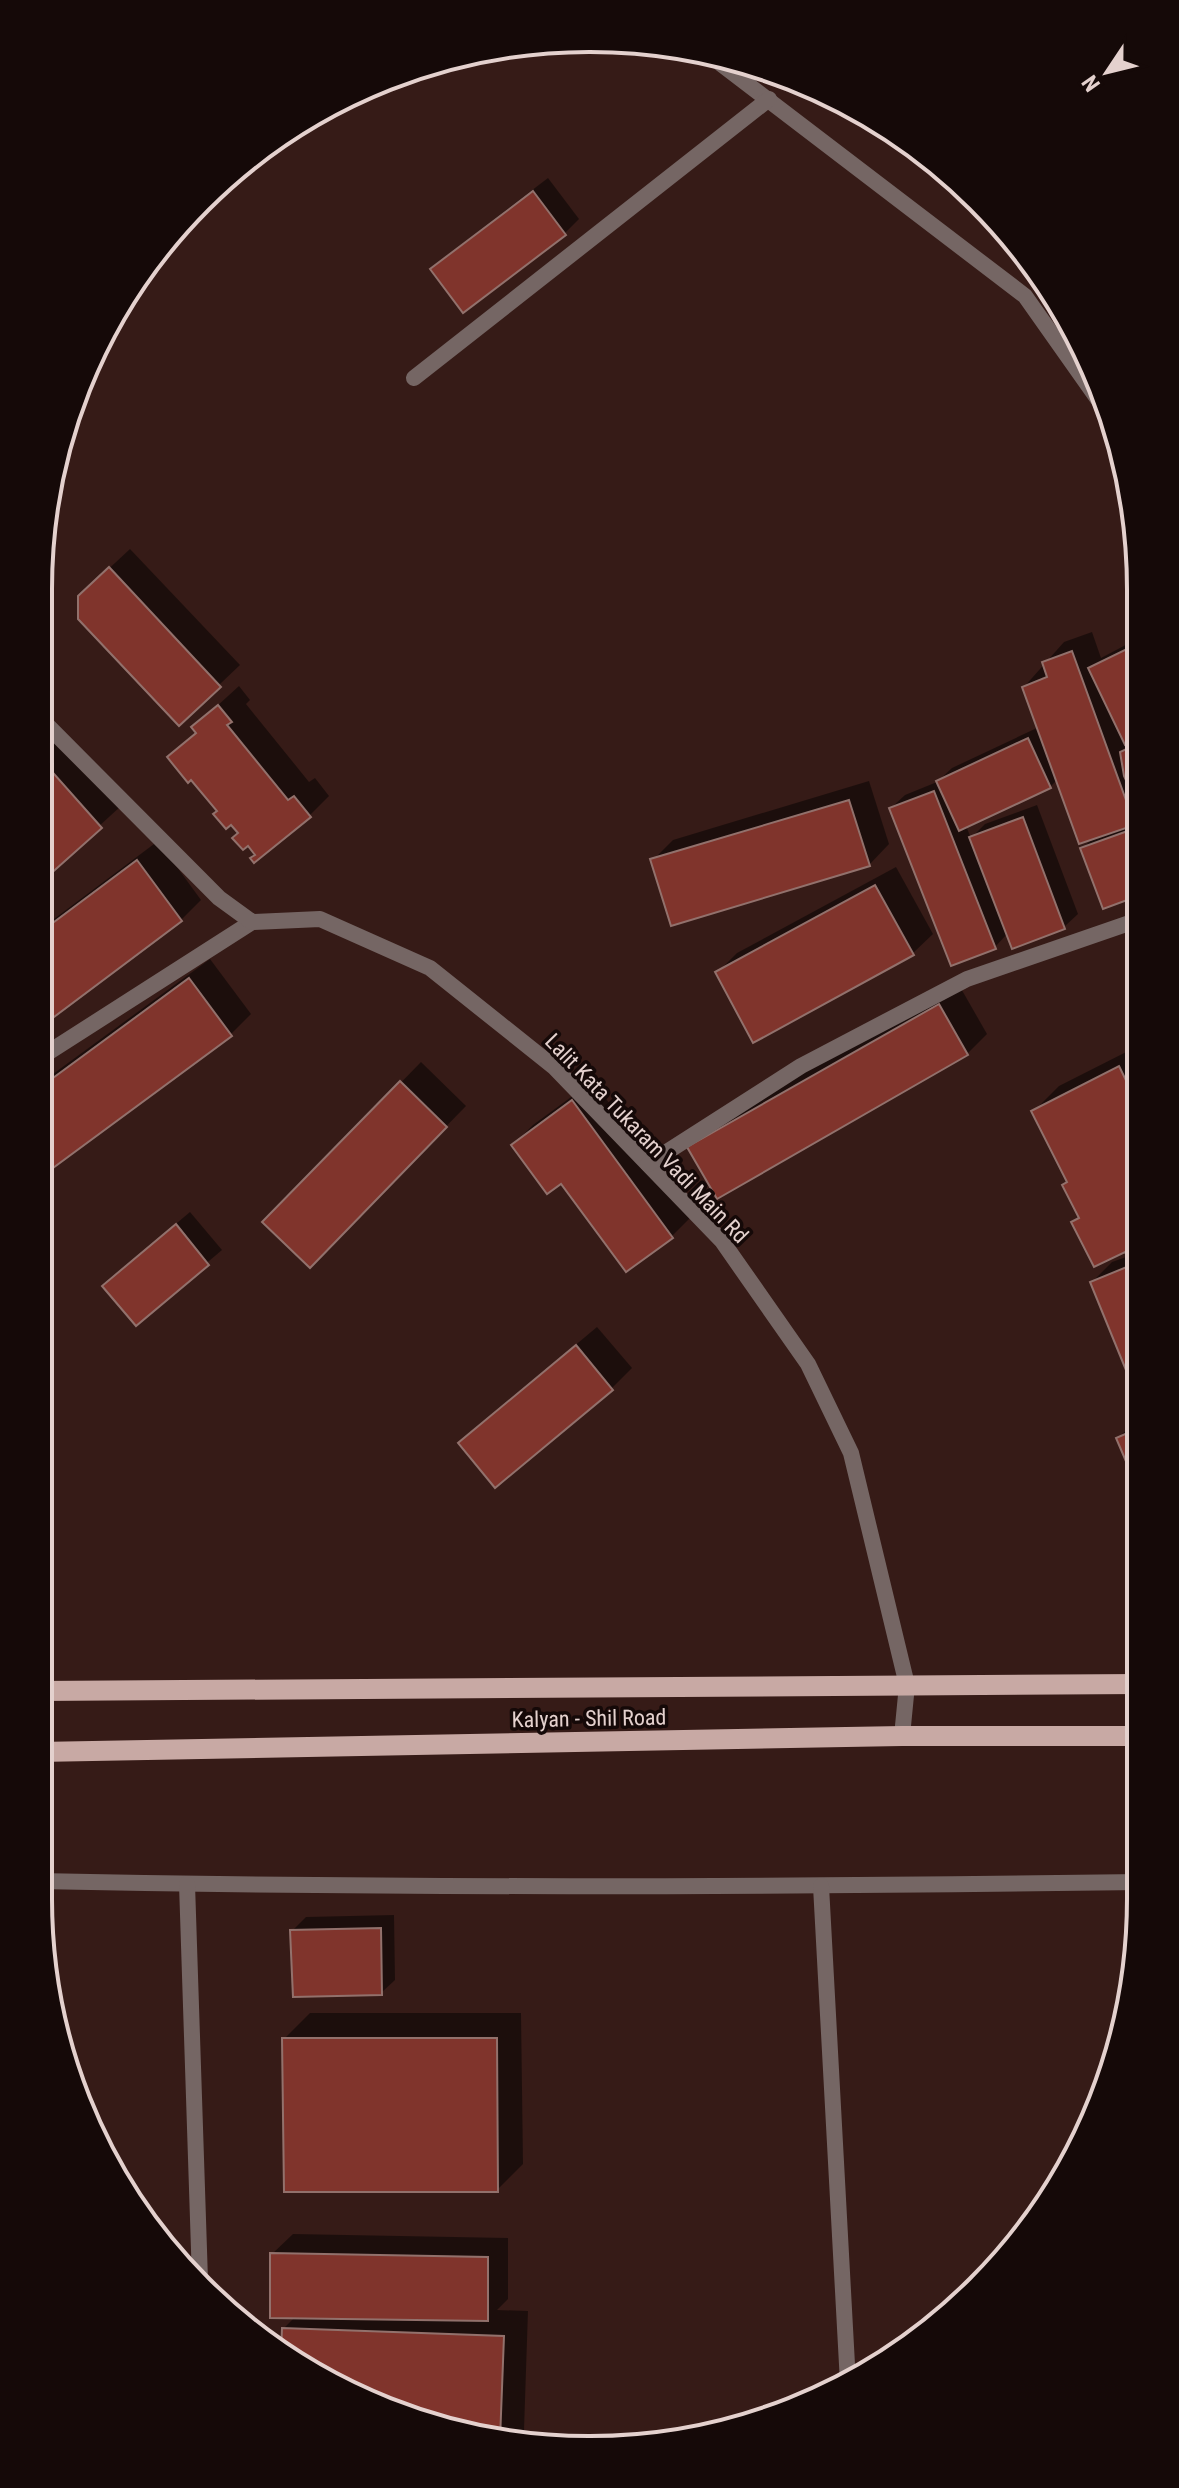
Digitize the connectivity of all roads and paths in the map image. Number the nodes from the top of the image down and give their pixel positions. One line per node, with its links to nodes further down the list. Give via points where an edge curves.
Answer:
1 (730, 70): 2 (street)
2 (769, 99): 3 (street); 4 (street, via 1025,296)
3 (414, 378)
4 (1084, 380)
5 (52, 730): 6 (street, via 219,898)
6 (252, 922): 8 (street); 9 (street, Lalit Kata Tukaram Vadi Main Rd, via 320,919 430,968 554,1067)
7 (1127, 924): 9 (street, via 967,979 801,1066)
8 (52, 1050)
9 (648, 1164): 11 (street, Lalit Kata Tukaram Vadi Main Rd, via 722,1241 808,1364 851,1453)
10 (1127, 1684): 11 (main road, Kalyan - Shil Road)
11 (907, 1685): 12 (main road, Kalyan - Shil Road); 13 (street, Lalit Kata Tukaram Vadi Main Rd)
12 (52, 1691)
13 (902, 1736): 14 (main road, Kalyan - Shil Road); 15 (main road, Kalyan - Shil Road)
14 (1127, 1736)
15 (52, 1752)
16 (52, 1881): 18 (street)
17 (1127, 1882): 19 (street)
18 (187, 1884): 19 (street); 20 (street)
19 (821, 1886): 21 (street)
20 (200, 2269)
21 (847, 2370)

